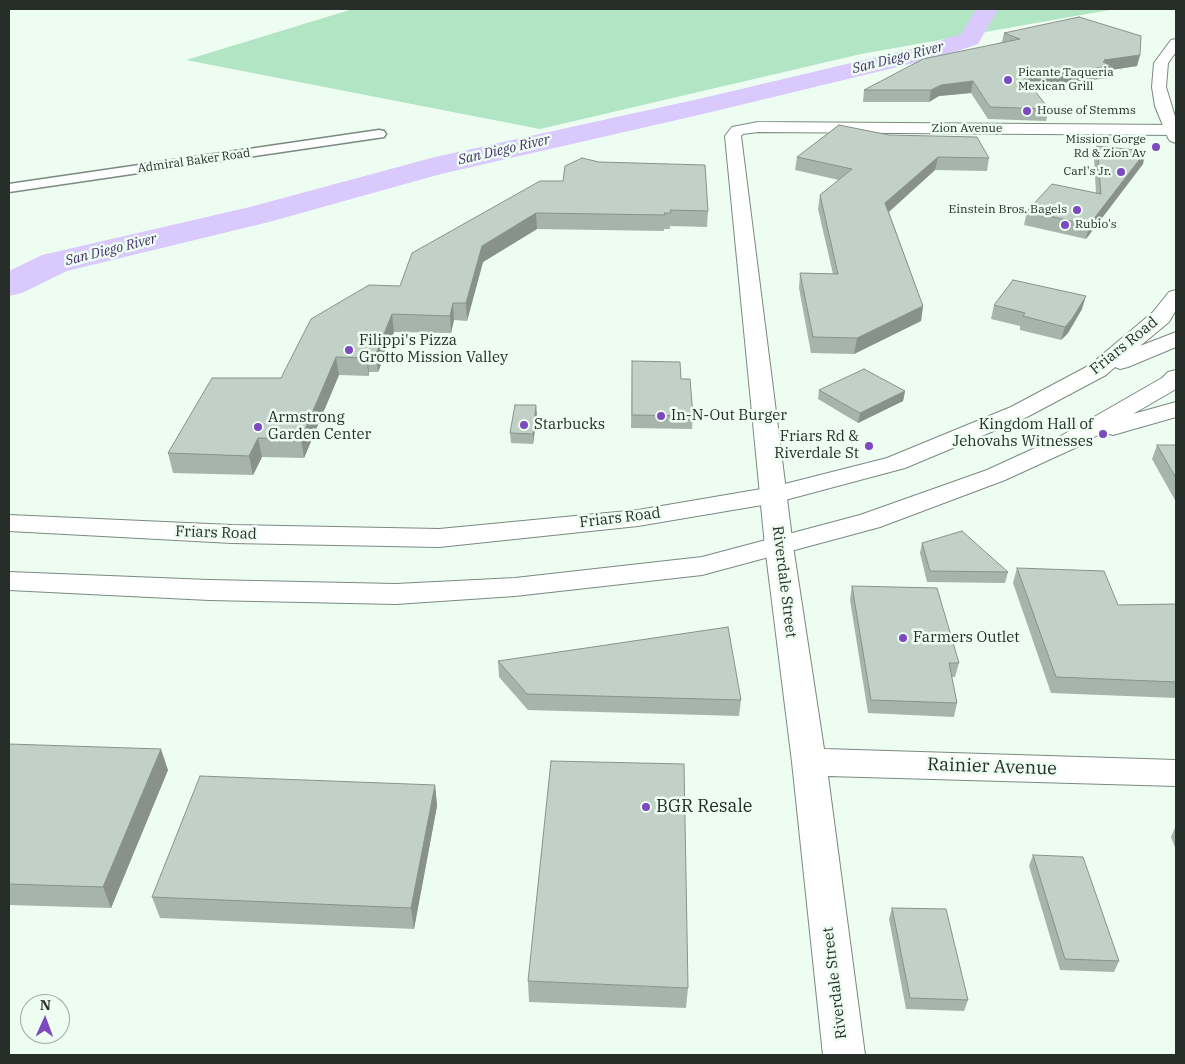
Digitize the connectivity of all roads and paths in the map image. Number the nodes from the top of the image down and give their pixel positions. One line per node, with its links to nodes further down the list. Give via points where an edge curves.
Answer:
1 (1176, 43): 3 (main road, via 1161,63 1159,87)
2 (758, 127): 3 (main road, Zion Avenue); 12 (main road, Riverdale Street, via 738,130 733,136)
3 (1175, 133)
4 (379, 134): 5 (street, Admiral Baker Road)
5 (9, 188)
6 (1176, 296): 8 (main road, Friars Road, via 1161,317)
7 (1176, 339): 8 (main road)
8 (1098, 370): 12 (main road, Friars Road, via 1019,412 896,463)
9 (1176, 377): 11 (main road)
10 (1176, 409): 11 (main road)
11 (1068, 442): 14 (main road, via 996,475 870,521)
12 (774, 495): 13 (main road, Friars Road, via 638,518 439,538 232,534); 14 (main road, Riverdale Street)
13 (9, 523)
14 (779, 546): 15 (main road, via 702,566 515,587 396,594 202,590); 16 (main road, Riverdale Street)
15 (9, 581)
16 (809, 762): 17 (main road, Rainier Avenue); 18 (main road, Riverdale Street)
17 (1176, 773)
18 (844, 1055)

